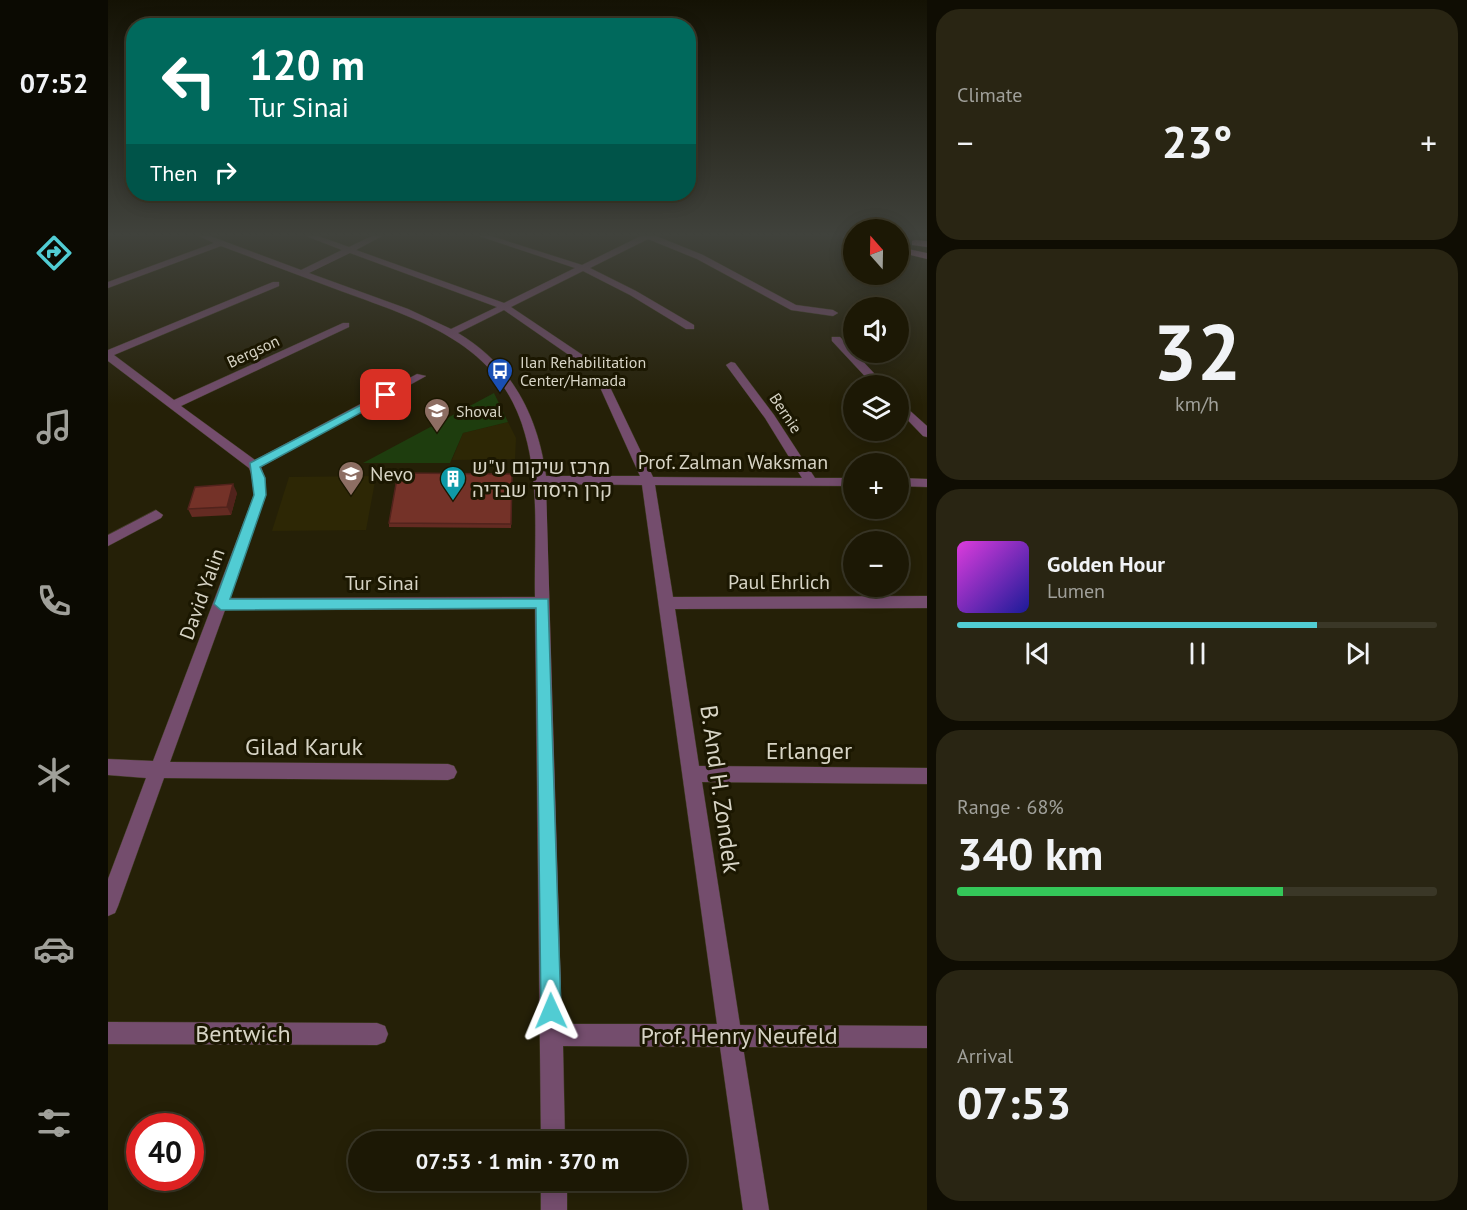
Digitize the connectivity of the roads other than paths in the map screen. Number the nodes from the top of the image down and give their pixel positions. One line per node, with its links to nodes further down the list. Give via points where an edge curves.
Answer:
1 (256, 292): 13 (street)
2 (354, 292): 11 (street)
3 (467, 292): 7 (street)
4 (532, 292): 7 (street)
5 (632, 292): 10 (street)
6 (765, 292): 8 (street, via 794,308)
7 (504, 306): 11 (street); 14 (street)
8 (834, 313)
9 (346, 325): 19 (street, Bergson)
10 (690, 327)
11 (451, 333): 23 (street, via 487,359 509,385 531,434)
12 (836, 339): 16 (street)
13 (108, 355): 19 (street)
14 (586, 362)
15 (731, 365): 25 (street, Bernie, via 771,417)
16 (870, 375)
17 (421, 376): 22 (street)
18 (604, 385): 24 (street, B. And H. Zondek)
19 (173, 405): 22 (street)
20 (909, 414): 21 (street)
21 (927, 433)
22 (254, 466): 34 (street, David Yalin, via 260,495)
23 (540, 480): 24 (street, Prof. Zalman Waksman); 31 (street)
24 (648, 480): 25 (street, Prof. Zalman Waksman); 32 (street, B. And H. Zondek)
25 (811, 481): 26 (street, Prof. Zalman Waksman)
26 (843, 482)
27 (909, 483): 28 (street)
28 (927, 483)
29 (156, 515): 30 (street)
30 (108, 541)
31 (543, 603): 34 (street, Tur Sinai); 43 (street)
32 (666, 603): 33 (street, Paul Ehrlich); 38 (street, B. And H. Zondek)
33 (927, 603)
34 (221, 604): 36 (street, David Yalin)
35 (108, 767): 36 (street, Gilad Karuk)
36 (159, 770): 37 (street, Gilad Karuk); 40 (street, David Yalin)
37 (448, 772)
38 (692, 774): 39 (street, Erlanger); 44 (street, B. And H. Zondek)
39 (927, 776)
40 (108, 906)
41 (108, 1033): 42 (street, Bentwich)
42 (377, 1034)
43 (552, 1035): 44 (street, Prof. Henry Neufeld); 46 (street)
44 (730, 1036): 45 (street, Prof. Henry Neufeld); 49 (street, B. And H. Zondek)
45 (927, 1037)
46 (553, 1131)
47 (554, 1191): 48 (street)
48 (554, 1210)
49 (756, 1210)

